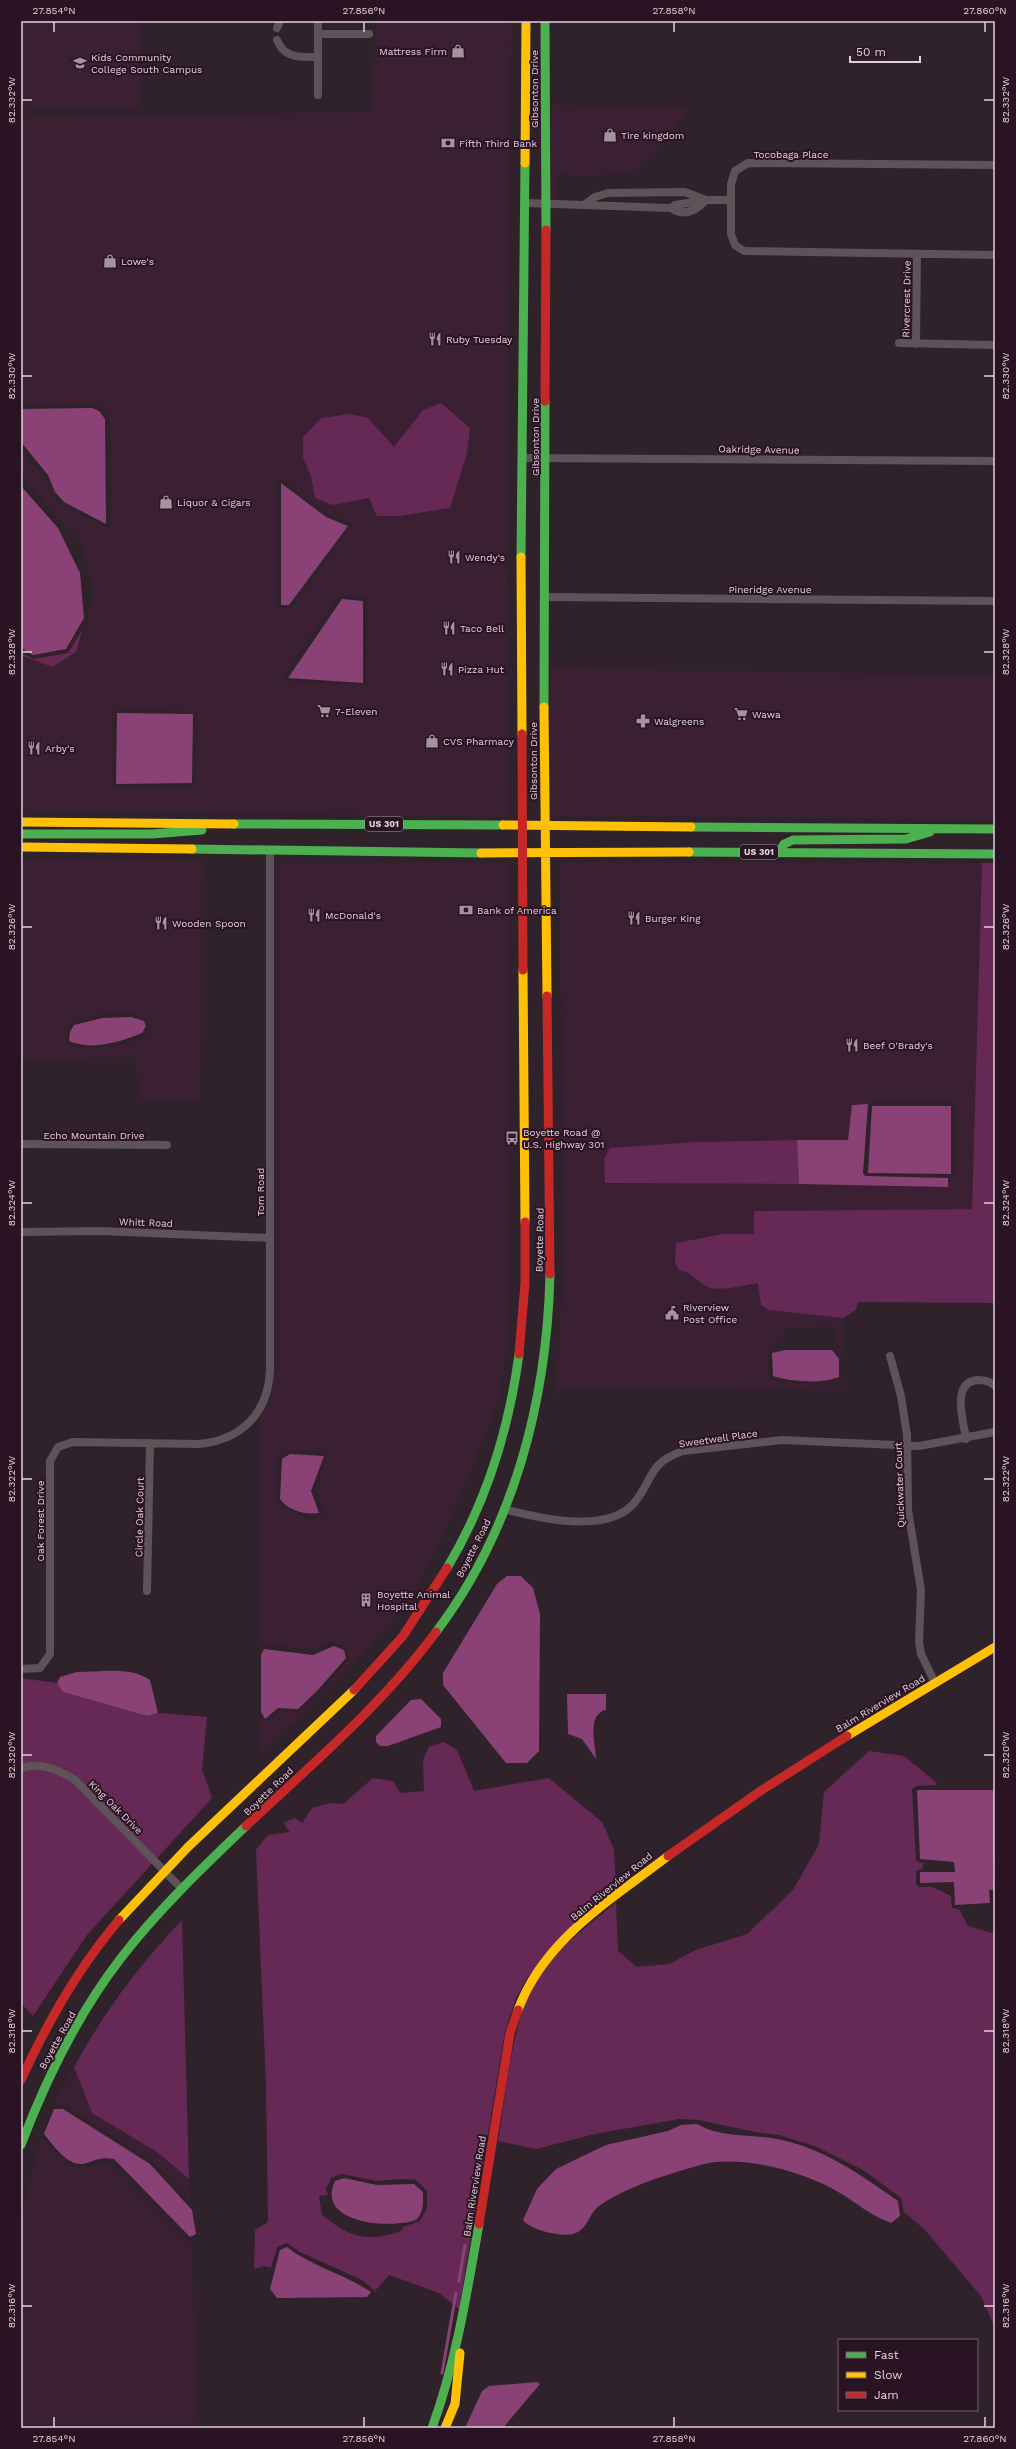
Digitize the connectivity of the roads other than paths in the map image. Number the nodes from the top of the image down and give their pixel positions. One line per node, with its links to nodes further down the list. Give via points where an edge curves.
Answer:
1 (318, 21): 4 (street)
2 (526, 21): 12 (main road, Gibsonton Drive)
3 (545, 21): 13 (main road, Gibsonton Drive)
4 (318, 34): 5 (street); 7 (street)
5 (369, 34)
6 (277, 40): 7 (street, via 281,50 292,56)
7 (318, 57): 8 (street)
8 (318, 95)
9 (995, 165): 11 (street, Tocobaga Place, via 748,163 738,168 733,175)
10 (706, 200): 11 (street); 14 (street, via 685,192 608,193 595,197); 14 (street, via 690,212 678,212 671,208)
11 (731, 200): 15 (street, Tocobaga Place, via 732,240 744,251)
12 (526, 203): 13 (street); 20 (main road, Gibsonton Drive)
13 (546, 204): 14 (street); 21 (main road, Gibsonton Drive)
14 (585, 204)
15 (917, 254): 16 (street, Tocobaga Place); 18 (street, Rivercrest Drive)
16 (995, 255)
17 (899, 343): 18 (street, Rivercrest Drive)
18 (916, 344): 19 (street, Rivercrest Drive)
19 (995, 345)
20 (523, 458): 21 (street, Oakridge Avenue); 27 (main road, Gibsonton Drive)
21 (546, 458): 22 (street, Oakridge Avenue); 23 (main road, Gibsonton Drive)
22 (995, 461)
23 (545, 597): 24 (street, Pineridge Avenue); 28 (main road, Gibsonton Drive)
24 (995, 601)
25 (21, 822): 26 (main road, US 301)
26 (223, 823): 27 (main road, US 301); 31 (main road, via 197,831 152,834)
27 (521, 825): 28 (main road, US 301); 35 (main road, Boyette Road)
28 (545, 825): 29 (main road, US 301); 36 (main road, Gibsonton Drive)
29 (938, 828): 30 (main road, US 301); 33 (main road, via 906,839 793,840 784,844)
30 (995, 829)
31 (21, 834)
32 (21, 847): 34 (main road, US 301)
33 (780, 851): 36 (main road, US 301); 37 (main road, US 301)
34 (270, 852): 35 (main road, US 301); 41 (street, Tom Road)
35 (522, 853): 36 (main road, US 301); 54 (main road, Boyette Road, via 524,1310 512,1401 495,1462 473,1520 449,1568 398,1641 334,1709)
36 (546, 854): 48 (main road, Boyette Road, via 549,1318 538,1399 522,1460)
37 (995, 854)
38 (21, 1144): 39 (street, Echo Mountain Drive)
39 (167, 1145)
40 (21, 1232): 41 (street, Whitt Road, via 102,1231)
41 (270, 1238): 46 (street, Tom Road, via 269,1376 265,1398 258,1411 239,1431 222,1440 199,1444)
42 (890, 1356): 47 (street, Quickwater Court, via 904,1410)
43 (995, 1386): 45 (street, via 980,1380 970,1382 962,1388)
44 (995, 1432): 45 (street, Sweetwell Place)
45 (966, 1439): 47 (street, Sweetwell Place)
46 (150, 1443): 49 (street, Circle Oak Court); 51 (street, Oak Forest Drive, via 73,1442 58,1447 50,1461 50,1654 40,1668)
47 (908, 1447): 48 (street, Sweetwell Place, via 782,1440 683,1451 659,1463 650,1473 636,1501 629,1508 606,1520 575,1521); 52 (street, Quickwater Court, via 908,1510 921,1590 919,1642 921,1654)
48 (504, 1509): 55 (main road, Boyette Road, via 465,1589 432,1638 350,1728)
49 (147, 1591)
50 (995, 1647): 52 (main road, Balm Riverview Road)
51 (21, 1668)
52 (935, 1683): 58 (main road, Balm Riverview Road, via 769,1784 680,1845 568,1935 543,1961 521,2000 512,2026)
53 (21, 1768): 54 (street, King Oak Drive, via 45,1766 60,1770 75,1780)
54 (164, 1872): 55 (street, King Oak Drive); 56 (main road, Boyette Road, via 132,1905 75,1982 48,2026)
55 (182, 1889): 57 (main road, Boyette Road, via 138,1937 83,2015 39,2097)
56 (21, 2080)
57 (22, 2142)
58 (466, 2302): 59 (main road, Balm Riverview Road, via 445,2393); 60 (main road, Balm Riverview Road, via 456,2396)
59 (432, 2428)
60 (445, 2428)

